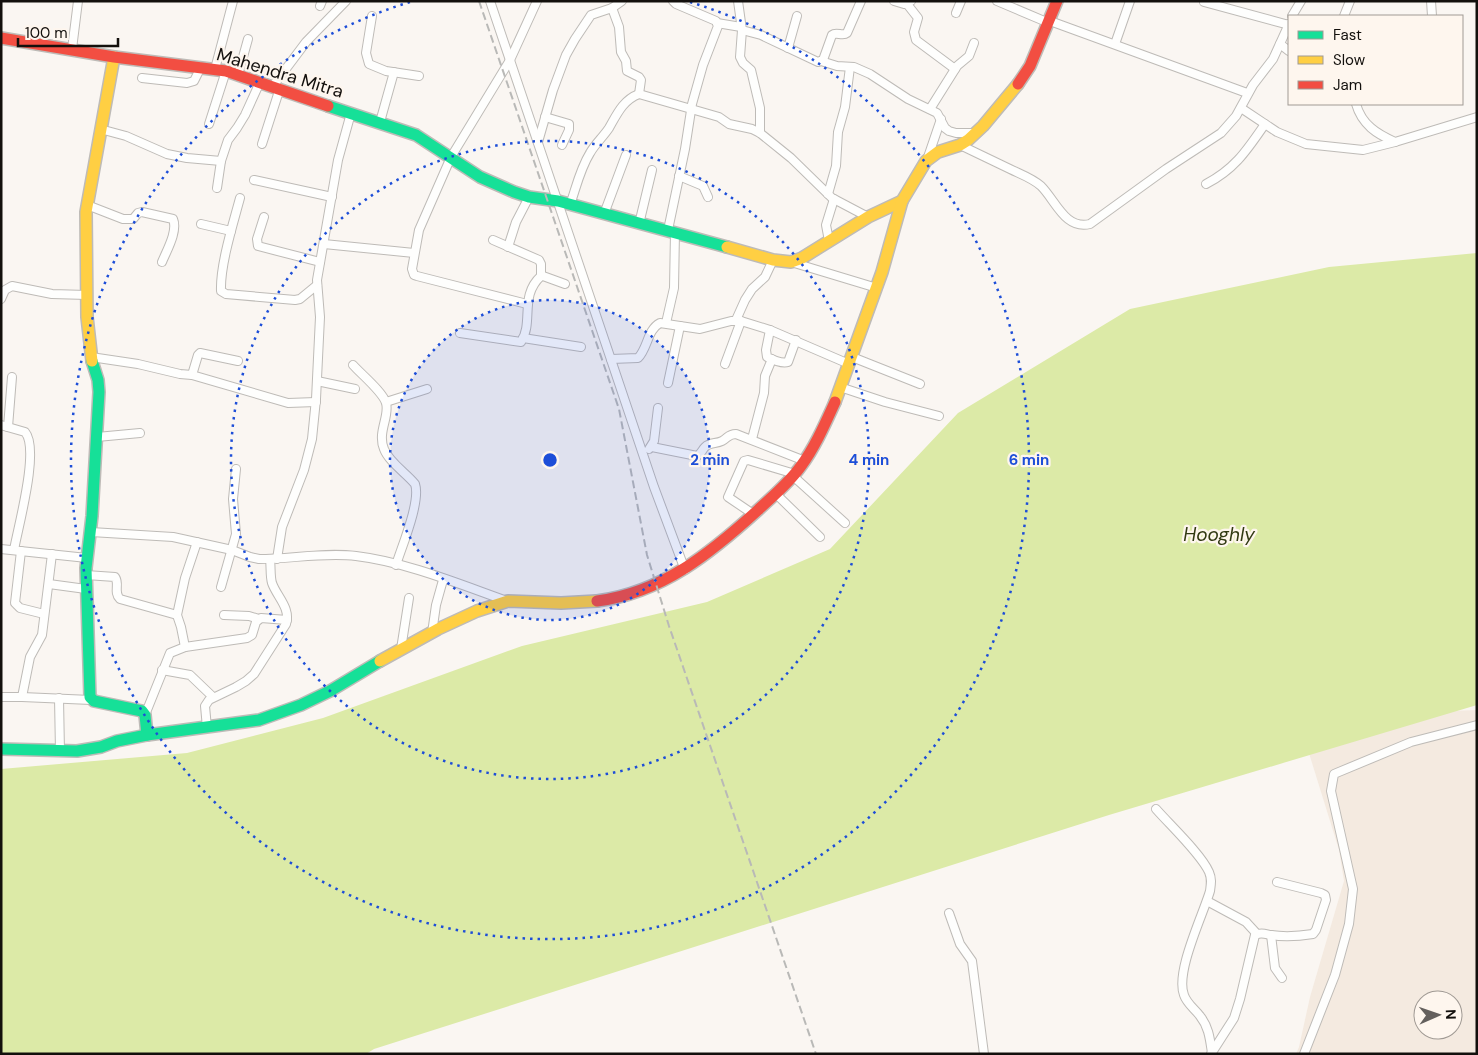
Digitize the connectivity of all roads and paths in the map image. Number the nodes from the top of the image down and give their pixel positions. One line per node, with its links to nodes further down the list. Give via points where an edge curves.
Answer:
1 (78, 1): 37 (street)
2 (233, 1): 46 (street)
3 (346, 1): 52 (street, via 306,42)
4 (490, 1): 41 (street)
5 (537, 1): 41 (street)
6 (622, 1): 20 (street)
7 (673, 1): 28 (street)
8 (738, 1): 31 (street)
9 (861, 1): 42 (street, via 847,33 832,35)
10 (894, 1): 19 (street)
11 (961, 1): 21 (street)
12 (997, 1): 27 (street)
13 (1058, 1): 27 (street)
14 (1130, 1): 35 (street)
15 (1301, 1): 22 (street)
16 (1350, 1): 23 (street)
17 (1431, 1): 24 (street)
18 (1204, 2): 29 (street)
19 (909, 3): 45 (street, via 918,18 914,32 916,40)
20 (612, 8): 54 (street, via 619,26 621,52 627,71 641,80); 60 (street, via 591,15 575,38)
21 (956, 13)
22 (1293, 15)
23 (1344, 15)
24 (1432, 15)
25 (372, 16): 47 (street, via 367,61 372,66)
26 (797, 16): 38 (street)
27 (1050, 22): 35 (street); 67 (street, via 1025,74)
28 (718, 23): 31 (street); 58 (street)
29 (1288, 24)
30 (1288, 26): 36 (street)
31 (741, 28): 38 (street); 68 (street, via 740,57 751,70 760,108)
32 (1, 38): 37 (street, Mahendra Mitra)
33 (248, 40): 48 (street)
34 (974, 43): 45 (street, via 968,56)
35 (1115, 44): 53 (street)
36 (1280, 44): 39 (street); 53 (street, via 1273,59)
37 (72, 48): 40 (street, Mahendra Mitra)
38 (788, 48): 42 (street)
39 (1288, 50)
40 (114, 57): 43 (street, Mahendra Mitra); 66 (street)
41 (510, 60): 69 (street); 75 (street)
42 (821, 61): 44 (street)
43 (201, 67): 46 (street, Mahendra Mitra); 50 (street, via 194,81 187,84)
44 (850, 67): 57 (street, via 870,74); 84 (street)
45 (955, 69): 57 (street)
46 (220, 70): 48 (street, Mahendra Mitra); 64 (street)
47 (394, 72): 49 (street); 63 (street)
48 (238, 75): 51 (street, Mahendra Mitra)
49 (419, 76)
50 (142, 78)
51 (260, 82): 52 (street, Mahendra Mitra); 76 (street, via 241,122 228,140)
52 (276, 87): 59 (street, Mahendra Mitra); 71 (street)
53 (1247, 93): 56 (street)
54 (639, 94): 58 (street); 91 (street, via 620,109 591,152)
55 (1356, 105): 70 (street, via 1362,119 1376,133)
56 (1241, 108): 65 (street); 73 (street, via 1221,133 1166,168 1094,222 1085,225 1065,217 1034,181)
57 (930, 109): 62 (street)
58 (691, 110): 68 (street, via 719,116 729,124); 79 (street)
59 (351, 114): 63 (street, Mahendra Mitra); 85 (street, via 341,146)
60 (545, 117): 69 (street); 72 (street, via 569,124)
61 (1477, 117): 70 (street)
62 (941, 119): 67 (street, via 950,131); 77 (street)
63 (380, 122): 75 (street, Mahendra Mitra, via 416,135)
64 (209, 124)
65 (1265, 124): 70 (street, via 1306,144 1363,150); 81 (street, via 1233,165)
66 (100, 129): 76 (street, via 126,136 167,154); 90 (street)
67 (977, 132): 73 (street)
68 (760, 133): 84 (street, via 792,158)
69 (538, 142): 88 (street)
70 (1396, 142)
71 (262, 144)
72 (562, 145)
73 (960, 145): 77 (street, via 938,152)
74 (626, 155): 92 (street)
75 (451, 156): 83 (street, Mahendra Mitra, via 480,177); 103 (street, via 419,230)
76 (221, 161): 82 (street)
77 (926, 161): 89 (street)
78 (652, 170): 96 (street)
79 (679, 176): 86 (street, via 703,186); 98 (street)
80 (254, 180): 85 (street)
81 (1206, 184)
82 (216, 188)
83 (529, 196): 88 (street, Mahendra Mitra); 102 (street)
84 (831, 196): 94 (street); 100 (street, via 826,225)
85 (332, 197): 101 (street)
86 (708, 197)
87 (240, 198): 97 (street)
88 (558, 201): 91 (street, Mahendra Mitra); 124 (street)
89 (902, 201): 94 (street); 111 (street)
90 (86, 205): 105 (street, via 123,219 134,219 142,212 173,219 176,224); 112 (street)
91 (570, 205): 92 (street, Mahendra Mitra)
92 (604, 214): 96 (street, Mahendra Mitra)
93 (264, 217): 106 (street, via 258,246)
94 (868, 217): 100 (street)
95 (201, 224): 97 (street)
96 (639, 224): 98 (street, Mahendra Mitra)
97 (231, 231): 110 (street, via 222,272 223,292 295,300)
98 (671, 231): 104 (street, Mahendra Mitra); 116 (street, via 674,288)
99 (493, 240): 102 (street)
100 (829, 241): 107 (street)
101 (324, 244): 103 (street); 106 (street)
102 (508, 247): 108 (street, via 539,260)
103 (414, 253): 114 (street, via 414,275)
104 (773, 260): 107 (street, Mahendra Mitra); 115 (street, via 765,277 745,300)
105 (162, 262)
106 (320, 262): 110 (street)
107 (791, 262): 111 (street)
108 (541, 276): 109 (street); 114 (street)
109 (565, 284)
110 (317, 285): 132 (street, via 320,317)
111 (877, 288): 126 (street)
112 (87, 295): 113 (street, via 52,294 12,286 5,290); 123 (street)
113 (1, 299)
114 (527, 304): 120 (street)
115 (739, 320): 117 (street, via 700,329); 118 (street); 128 (street)
116 (666, 323): 117 (street); 124 (street, via 653,328 638,358)
117 (680, 326): 133 (street)
118 (770, 330): 121 (street); 125 (street, via 766,350)
119 (460, 333): 120 (street, via 519,343)
120 (524, 338): 122 (street)
121 (796, 340): 125 (street, via 788,362); 126 (street)
122 (581, 347)
123 (92, 357): 130 (street); 144 (street, via 99,392)
124 (611, 359): 147 (street)
125 (772, 359): 145 (street, via 765,376)
126 (850, 360): 134 (street); 135 (street)
127 (238, 362): 130 (street, via 200,353)
128 (725, 364)
129 (352, 365): 139 (street)
130 (192, 375): 138 (street, via 288,403)
131 (12, 377): 142 (street)
132 (317, 381): 136 (street); 138 (street)
133 (668, 383)
134 (920, 384)
135 (840, 387): 141 (street); 148 (street)
136 (355, 389)
137 (427, 389): 139 (street)
138 (316, 402): 162 (street, via 310,449)
139 (386, 402): 163 (street, via 383,448 417,488)
140 (658, 408): 146 (street)
141 (939, 416)
142 (5, 426): 159 (street, via 28,435 29,474)
143 (140, 433): 144 (street)
144 (97, 437): 154 (street)
145 (752, 439): 146 (street, via 732,434 721,442 710,444 697,456); 148 (street)
146 (652, 447): 147 (street)
147 (643, 453): 164 (street)
148 (805, 461): 150 (street)
149 (236, 468): 158 (street, via 233,499 236,534)
150 (794, 475): 151 (street); 152 (street, via 748,460 744,462 728,496); 153 (street)
151 (775, 493): 152 (street); 155 (street)
152 (753, 514): 164 (street, via 709,554)
153 (845, 523)
154 (91, 532): 156 (street, via 173,536); 161 (street)
155 (820, 537)
156 (197, 542): 158 (street); 173 (street)
157 (1, 549): 159 (street)
158 (232, 550): 162 (street, via 250,557); 168 (street)
159 (17, 551): 160 (street); 172 (street, via 16,605)
160 (52, 554): 161 (street); 167 (street)
161 (87, 558): 165 (street)
162 (274, 559): 163 (street, via 354,556); 176 (street, via 271,579 286,609)
163 (396, 565): 166 (street)
164 (685, 570): 171 (street, via 640,591 596,601)
165 (86, 575): 169 (street); 173 (street, via 113,576 120,599)
166 (443, 580): 171 (street); 177 (street)
167 (49, 584): 169 (street); 172 (street)
168 (221, 587)
169 (86, 588): 185 (street)
170 (409, 598): 179 (street)
171 (508, 601): 177 (street, via 477,611)
172 (44, 614): 181 (street, via 41,640 30,657)
173 (177, 615): 178 (street)
174 (224, 615): 175 (street)
175 (259, 619): 176 (street); 178 (street, via 252,635 247,638)
176 (287, 620): 183 (street, via 254,674 236,687)
177 (432, 633): 179 (street)
178 (185, 647): 180 (street, via 170,652)
179 (401, 649): 188 (street, via 330,691 280,714)
180 (162, 670): 183 (street, via 190,675); 186 (street)
181 (22, 696): 182 (street); 184 (street)
182 (1, 697)
183 (213, 697): 188 (street, via 206,706)
184 (59, 698): 185 (street); 191 (street)
185 (91, 700): 186 (street, via 137,709)
186 (145, 715): 189 (street)
187 (1477, 725): 201 (street, via 1411,742 1334,774 1331,790 1353,889 1349,924 1335,975)
188 (207, 728): 189 (street)
189 (147, 735): 191 (street, via 89,750)
190 (1, 749): 191 (street)
191 (60, 752)
192 (1156, 809): 194 (street, via 1208,870 1212,883)
193 (1277, 882): 197 (street, via 1321,892 1326,900 1313,934)
194 (1207, 901): 196 (street, via 1246,922); 199 (street, via 1189,948 1182,990 1205,1023)
195 (949, 913): 200 (street, via 955,932 972,961)
196 (1257, 934): 197 (street); 199 (street, via 1234,1018)
197 (1271, 935): 198 (street, via 1275,968)
198 (1282, 978)
199 (1212, 1053)
200 (984, 1054)
201 (1304, 1054)

